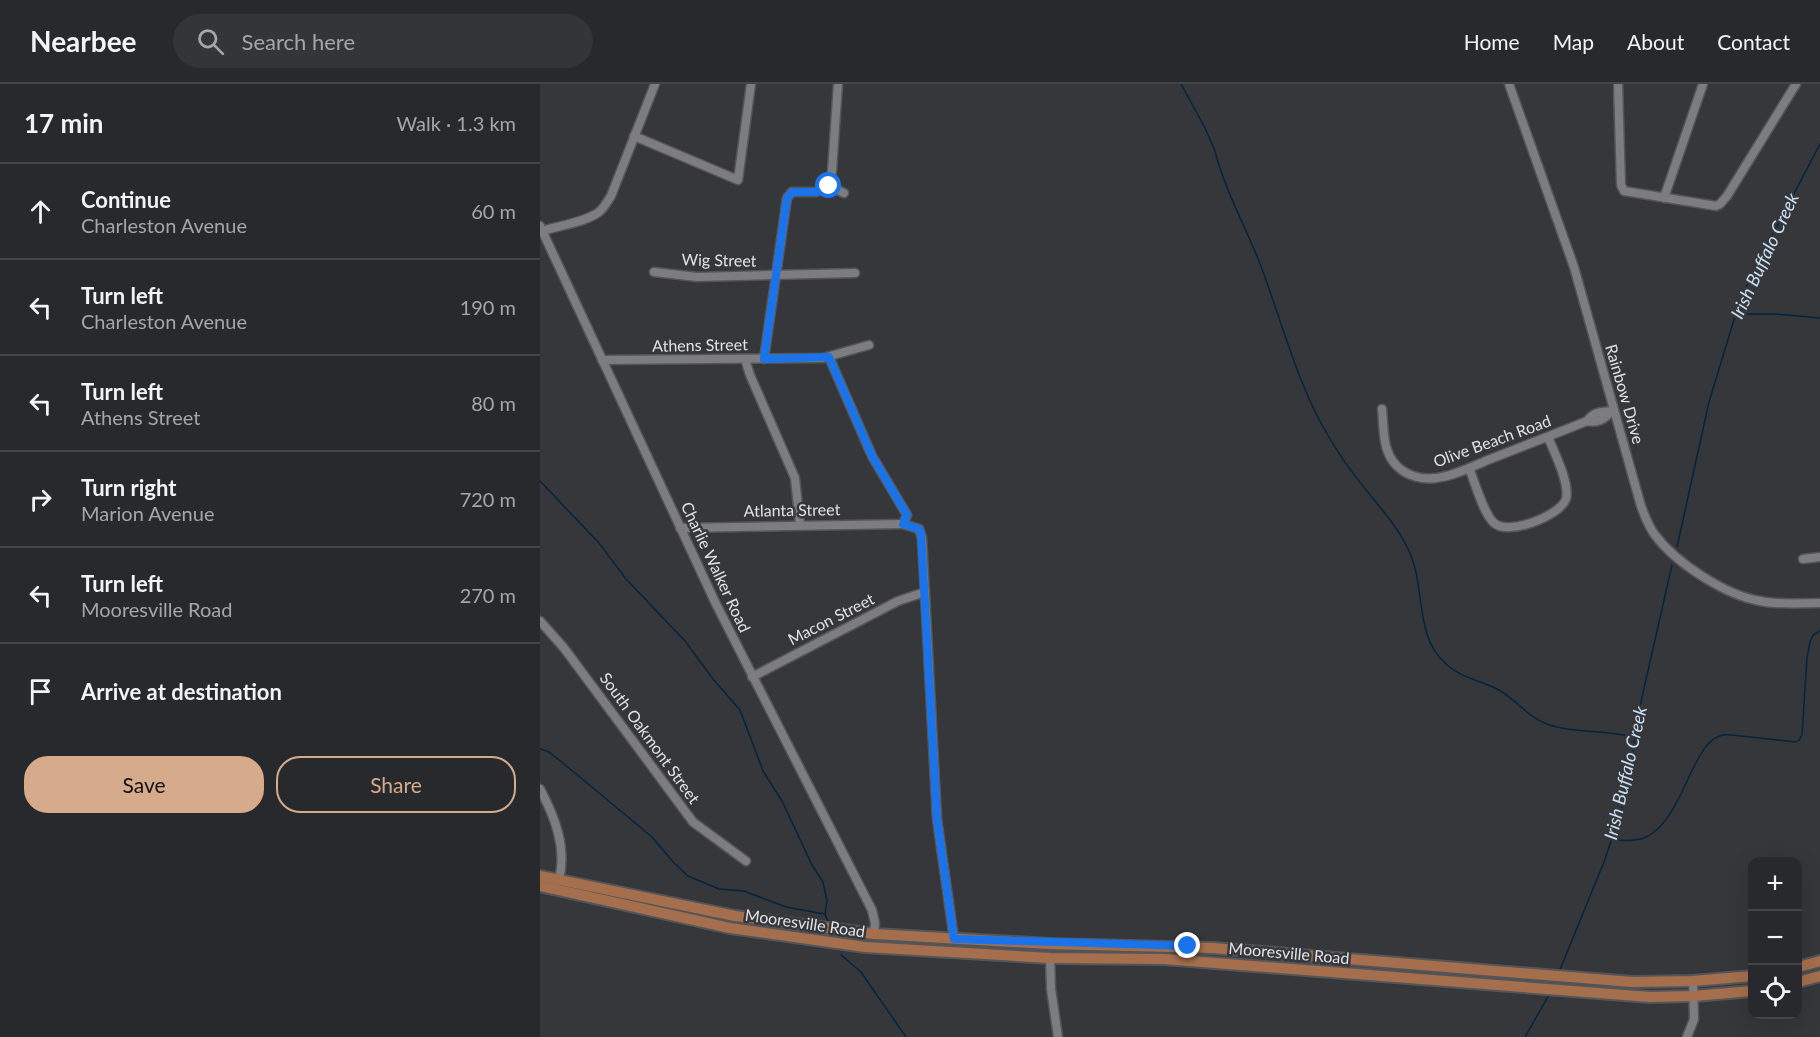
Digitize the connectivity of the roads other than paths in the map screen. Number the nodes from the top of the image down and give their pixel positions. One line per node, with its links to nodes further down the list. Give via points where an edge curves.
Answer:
1 (655, 84): 8 (street)
2 (751, 84): 8 (street, via 738,180)
3 (838, 84): 9 (street)
4 (1509, 84): 22 (street, Rainbow Drive, via 1574,267)
5 (1618, 84): 11 (street, via 1621,184 1624,191)
6 (1703, 84): 11 (street)
7 (1796, 84): 11 (street, via 1720,204)
8 (634, 136): 12 (street, via 611,196 600,211 587,218)
9 (829, 186): 10 (street); 15 (street, via 816,192 788,194)
10 (844, 193)
11 (1664, 198)
12 (541, 228): 20 (street, Charlie Walker Road)
13 (654, 272): 15 (street, Wig Street, via 697,277)
14 (855, 273): 15 (street, Wig Street)
15 (774, 275): 19 (street)
16 (869, 345): 17 (street, Athens Street)
17 (829, 357): 19 (street, Athens Street); 25 (street, via 872,456 907,515)
18 (745, 359): 19 (street, Athens Street); 20 (street, Athens Street); 26 (street, via 795,478)
19 (764, 359)
20 (602, 360): 27 (street, Charlie Walker Road)
21 (1382, 409): 24 (street, Olive Beach Road, via 1389,456 1410,475 1434,479)
22 (1612, 411): 23 (street, Olive Beach Road, via 1607,417); 31 (street, Rainbow Drive, via 1641,506 1655,535 1671,552 1737,595 1772,603)
23 (1548, 437): 24 (street, Olive Beach Road); 24 (street, via 1565,482 1565,499 1556,512 1518,527 1494,523)
24 (1469, 468)
25 (903, 524): 26 (street, Atlanta Street); 30 (street, via 921,533)
26 (800, 525): 27 (street, Atlanta Street)
27 (680, 528): 33 (street, Charlie Walker Road)
28 (1820, 557): 29 (street)
29 (1803, 559)
30 (925, 592): 33 (street, Macon Street, via 898,601); 45 (street, via 937,819)
31 (1820, 603)
32 (540, 621): 35 (street, South Oakmont Street, via 693,822)
33 (752, 677): 41 (street, Charlie Walker Road, via 872,910)
34 (540, 789): 36 (street, via 556,825)
35 (746, 861)
36 (561, 862): 37 (street); 38 (street)
37 (541, 880): 38 (main road, Mooresville Road, via 554,884); 39 (main road, Mooresville Road)
38 (559, 880): 40 (main road, Mooresville Road)
39 (573, 893): 40 (main road); 44 (main road, Mooresville Road, via 730,928)
40 (624, 893): 42 (main road, Mooresville Road, via 735,916)
41 (872, 917): 42 (street); 43 (street, Charlie Walker Road)
42 (858, 931): 43 (main road, Mooresville Road)
43 (874, 933): 44 (main road, via 861,940 800,933); 45 (main road, Mooresville Road)
44 (792, 937): 47 (main road, Mooresville Road)
45 (954, 939): 46 (main road, Mooresville Road)
46 (969, 940): 47 (main road, via 955,944 887,942); 48 (main road, Mooresville Road)
47 (884, 948): 49 (main road, Mooresville Road)
48 (1257, 951): 51 (main road); 55 (main road, Mooresville Road, via 1536,975)
49 (1050, 958): 51 (main road, Mooresville Road); 59 (street)
50 (1820, 961): 52 (main road)
51 (1256, 965): 58 (main road, Mooresville Road, via 1576,992)
52 (1802, 966)
53 (1748, 976): 55 (main road, Mooresville Road)
54 (1820, 976): 56 (main road)
55 (1693, 981): 58 (street)
56 (1802, 981)
57 (1748, 991): 58 (main road, Mooresville Road)
58 (1694, 996): 60 (street, via 1694,1019)
59 (1058, 1037)
60 (1687, 1037)

